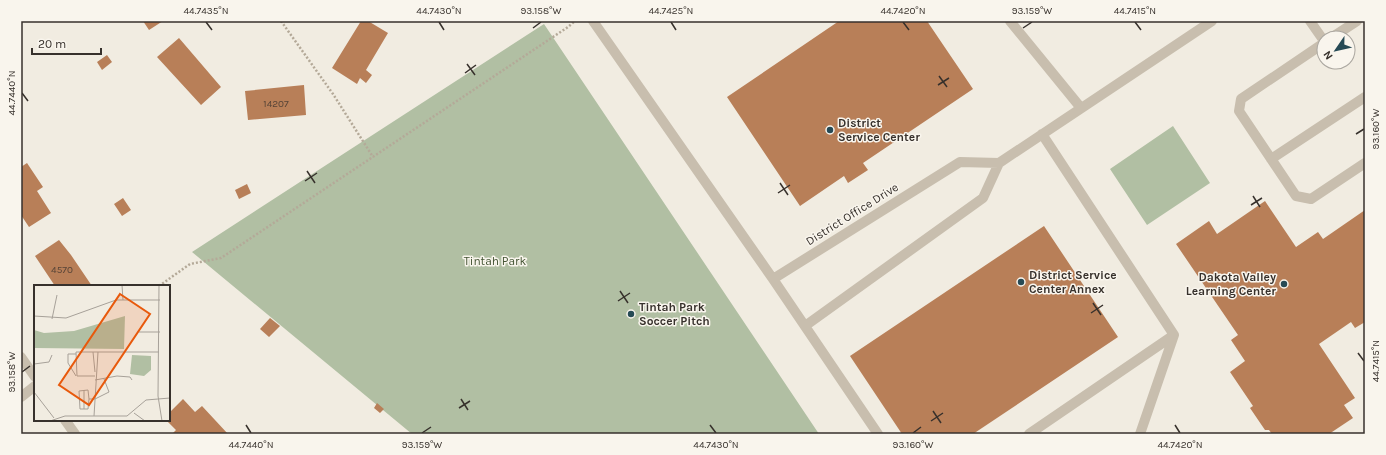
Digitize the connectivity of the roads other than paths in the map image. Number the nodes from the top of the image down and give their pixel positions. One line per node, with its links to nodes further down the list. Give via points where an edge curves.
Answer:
1 (592, 21): 15 (street)
2 (1010, 21): 10 (street)
3 (1212, 21): 10 (street)
4 (1310, 21): 6 (street)
5 (1357, 21): 7 (street)
6 (1316, 30)
7 (1343, 30)
8 (1316, 47): 12 (street, via 1241,99 1239,111)
9 (1365, 96): 12 (street)
10 (1081, 108): 11 (street)
11 (1042, 134): 14 (street); 17 (street)
12 (1271, 159): 13 (street, via 1296,196 1311,199)
13 (1365, 163)
14 (999, 164): 15 (street, District Office Drive, via 960,162); 16 (street, via 982,198)
15 (773, 279): 16 (street)
16 (805, 326): 24 (street)
17 (1174, 335): 25 (street); 26 (street)
18 (21, 357): 19 (street)
19 (34, 376)
20 (34, 387): 21 (street)
21 (21, 397)
22 (66, 421): 23 (street)
23 (75, 434)
24 (878, 434)
25 (1029, 434)
26 (1140, 434)

